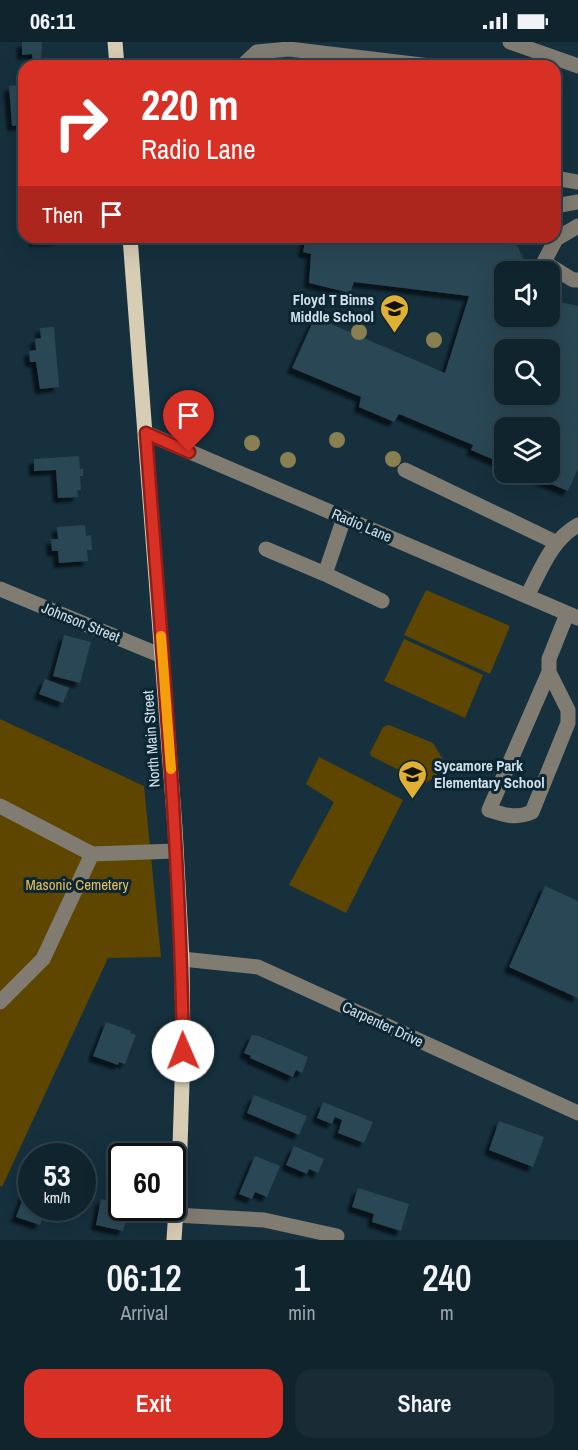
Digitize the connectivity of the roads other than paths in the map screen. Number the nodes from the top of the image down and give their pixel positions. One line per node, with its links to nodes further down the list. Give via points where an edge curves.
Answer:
1 (115, 42): 3 (main road)
2 (510, 42): 6 (street)
3 (116, 60)
4 (248, 60): 5 (street, via 257,52 289,49)
5 (380, 60)
6 (578, 66)
7 (561, 179): 8 (street)
8 (578, 182)
9 (578, 202): 10 (street)
10 (561, 205)
11 (578, 226): 12 (street)
12 (561, 236)
13 (130, 243): 16 (main road, North Main Street)
14 (554, 243): 15 (street, via 544,262)
15 (578, 280)
16 (146, 433): 18 (street, Radio Lane); 27 (main road, North Main Street)
17 (405, 470): 20 (street)
18 (344, 518): 22 (street); 24 (street, Radio Lane)
19 (578, 525): 20 (street)
20 (555, 542): 24 (street)
21 (266, 549): 22 (street)
22 (325, 574): 25 (street)
23 (0, 589): 27 (street, Johnson Street)
24 (527, 596): 26 (street, Radio Lane)
25 (382, 601)
26 (573, 616): 28 (street, via 549,659)
27 (162, 656): 30 (main road, North Main Street)
28 (549, 672): 28 (street, via 568,710 568,723 532,812 513,817 489,810)
29 (0, 806): 31 (street)
30 (176, 851): 31 (street); 32 (main road, North Main Street)
31 (92, 854): 33 (street, via 43,959)
32 (182, 959): 34 (street, Carpenter Drive, via 258,967); 35 (main road, North Main Street)
33 (0, 1002)
34 (578, 1113)
35 (180, 1143)
36 (186, 1216): 38 (street, via 264,1220)
37 (176, 1221): 39 (main road, North Main Street)
38 (338, 1236)
39 (174, 1240)

